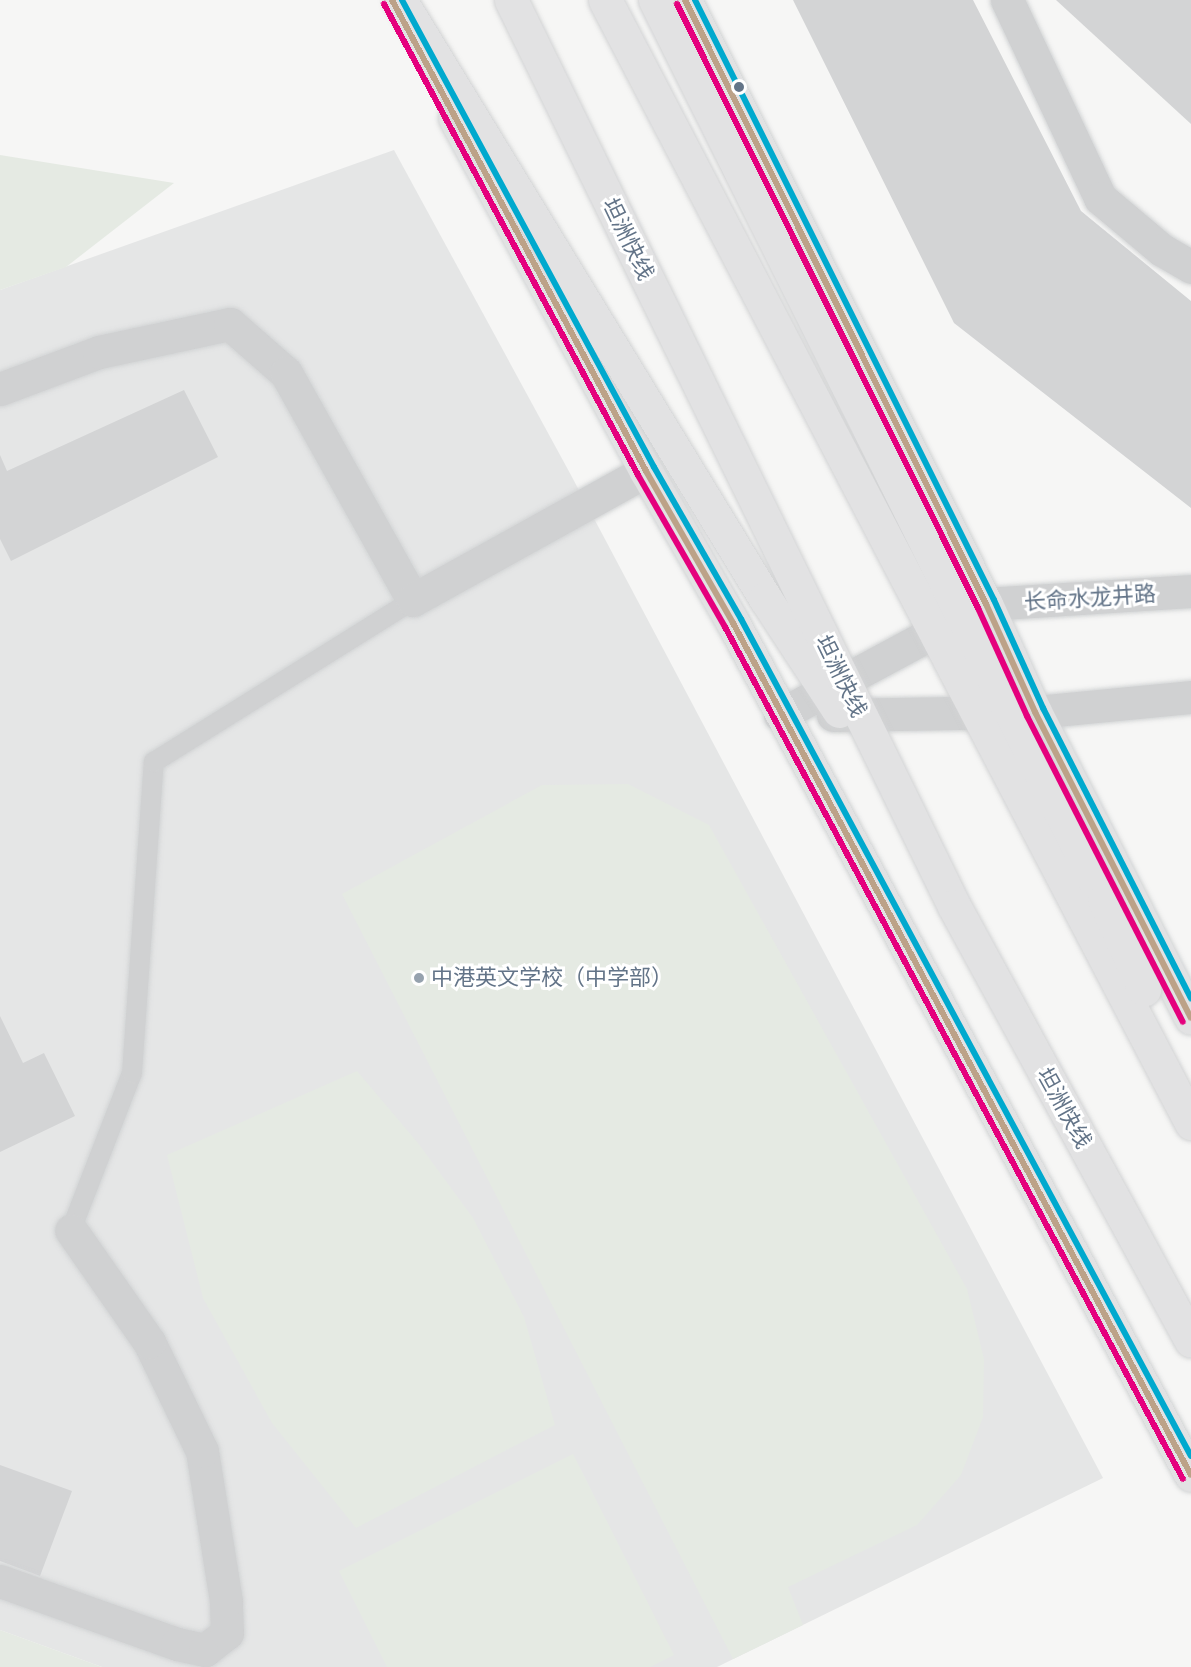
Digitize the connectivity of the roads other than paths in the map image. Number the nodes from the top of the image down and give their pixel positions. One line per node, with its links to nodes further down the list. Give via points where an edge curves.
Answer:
1 (392, 0): 10 (main road)
2 (400, 0): 17 (main road, bridge, via 765,598)
3 (511, 0): 17 (main road, 坦洲快线, bridge)
4 (605, 0): 20 (main road, bridge)
5 (655, 0): 19 (main road, bridge, via 1104,900)
6 (685, 0): 13 (main road)
7 (1007, 0): 8 (street, via 1100,198 1162,250)
8 (1191, 267)
9 (0, 389): 12 (street, via 99,352 230,324 286,373)
10 (646, 471): 12 (street); 16 (main road, via 733,623)
11 (1191, 591): 13 (street, 长命水龙井路)
12 (412, 600): 21 (lane, via 154,762 132,1073)
13 (986, 604): 15 (main road); 16 (street, 长命水龙井路)
14 (1191, 697): 15 (street)
15 (1035, 712): 16 (street); 18 (main road)
16 (780, 715): 23 (main road)
17 (915, 826): 22 (main road, 坦洲快线, bridge, via 954,906)
18 (1191, 1018)
19 (1191, 1091)
20 (1191, 1123)
21 (70, 1230): 24 (street, via 149,1342 202,1451 226,1601 227,1634 205,1650 177,1644)
22 (1191, 1341)
23 (1191, 1475)
24 (0, 1581)

